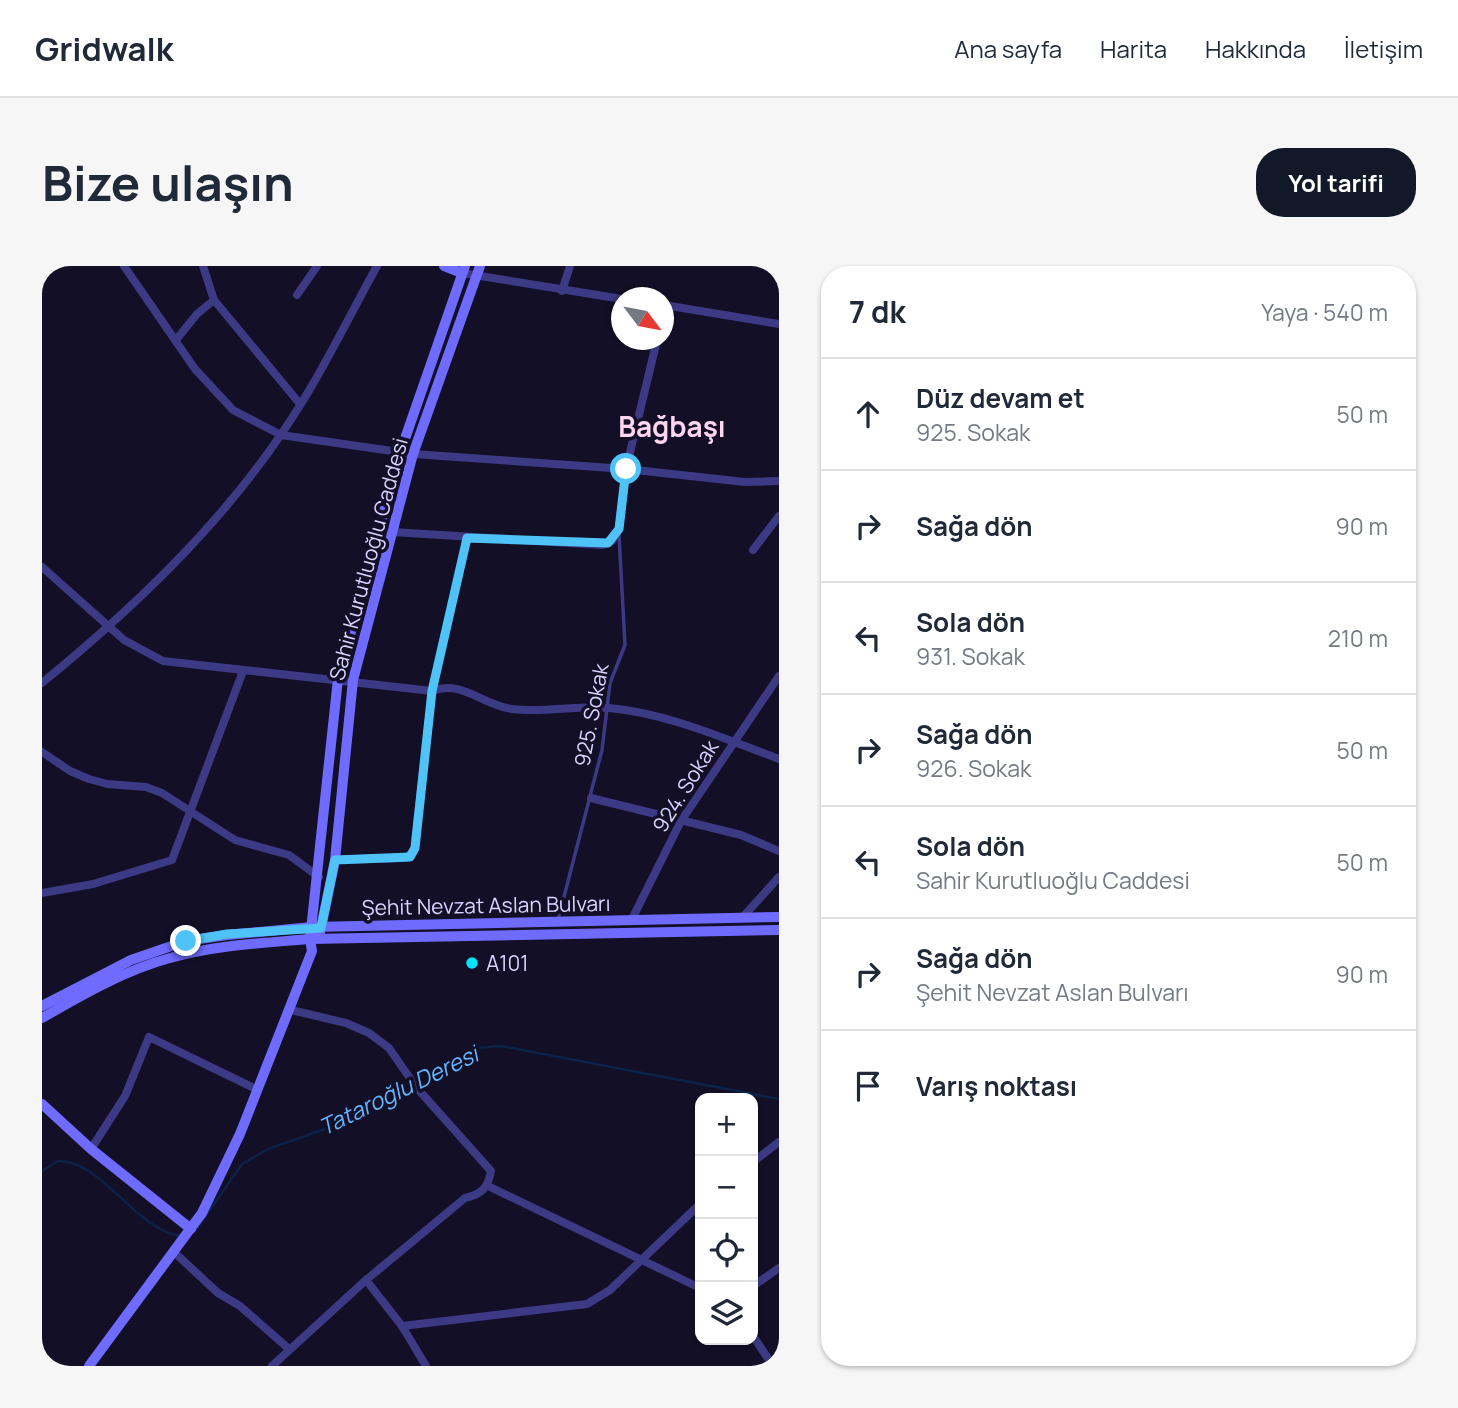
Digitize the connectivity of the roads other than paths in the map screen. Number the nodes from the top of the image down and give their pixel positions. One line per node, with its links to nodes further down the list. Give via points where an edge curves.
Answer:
1 (124, 266): 15 (street)
2 (203, 266): 12 (street)
3 (317, 266): 10 (street)
4 (377, 266): 17 (street)
5 (444, 266): 7 (street)
6 (570, 266): 9 (street)
7 (464, 270): 8 (street); 19 (street, Sahir Kurutluoğlu Caddesi)
8 (478, 271): 9 (street); 20 (street, Sahir Kurutluoğlu Caddesi)
9 (562, 291): 11 (street)
10 (297, 295)
11 (611, 298)
12 (214, 300): 15 (street); 17 (street)
13 (674, 309): 14 (street)
14 (779, 324)
15 (176, 340): 18 (street, via 195,369 233,410)
16 (655, 350): 21 (street, 925. Sokak)
17 (300, 404): 18 (street)
18 (281, 435): 19 (street); 29 (street, via 195,542)
19 (400, 453): 20 (street); 32 (street, Sahir Kurutluoğlu Caddesi)
20 (414, 454): 21 (street); 25 (street, Sahir Kurutluoğlu Caddesi)
21 (626, 469): 22 (street); 24 (street, 925. Sokak)
22 (779, 481)
23 (779, 516): 27 (street)
24 (619, 529): 26 (street, via 612,541 602,545); 36 (lane, 925. Sokak, via 626,629 625,645 610,683)
25 (392, 532): 26 (street); 33 (street, Sahir Kurutluoğlu Caddesi)
26 (467, 538): 35 (street)
27 (753, 550)
28 (42, 567): 29 (street)
29 (110, 627): 30 (street, via 134,648 163,662); 34 (street)
30 (243, 671): 32 (street); 41 (street)
31 (779, 676): 37 (street, 924. Sokak)
32 (338, 679): 33 (street); 45 (street, Sahir Kurutluoğlu Caddesi)
33 (353, 680): 35 (street); 44 (street, Sahir Kurutluoğlu Caddesi)
34 (42, 683)
35 (432, 691): 36 (street, via 461,688 484,703 515,710); 44 (street, via 415,848 410,857)
36 (609, 708): 37 (street); 40 (lane, 925. Sokak)
37 (733, 742): 39 (street); 42 (street, 924. Sokak)
38 (42, 752): 41 (street, via 89,779 146,787)
39 (779, 758)
40 (592, 798): 42 (street); 51 (lane, 925. Sokak)
41 (190, 811): 45 (street, via 235,840 289,855); 47 (street, via 172,860 93,884)
42 (681, 821): 43 (street, via 741,835); 50 (street, 924. Sokak)
43 (779, 851)
44 (335, 860): 53 (street, Sahir Kurutluoğlu Caddesi)
45 (319, 877): 53 (street, Sahir Kurutluoğlu Caddesi)
46 (779, 877): 49 (street)
47 (42, 893)
48 (779, 917): 49 (street, Şehit Nevzat Aslan Bulvarı)
49 (742, 918): 50 (street, Şehit Nevzat Aslan Bulvarı)
50 (631, 921): 51 (street, Şehit Nevzat Aslan Bulvarı)
51 (558, 922): 53 (street, Şehit Nevzat Aslan Bulvarı)
52 (779, 930): 53 (street, Şehit Nevzat Aslan Bulvarı)
53 (315, 933): 54 (street, Şehit Nevzat Aslan Bulvarı, via 227,934 162,948); 55 (street); 56 (street, Şehit Nevzat Aslan Bulvarı, via 169,958 116,979)
54 (42, 1006)
55 (291, 1010): 57 (street); 62 (street, via 346,1023 389,1048 416,1087 491,1171)
56 (42, 1018)
57 (258, 1090): 60 (street, via 149,1037 125,1096); 64 (street, via 212,1194)
58 (42, 1104): 60 (street)
59 (779, 1142): 61 (street)
60 (91, 1149): 64 (street)
61 (758, 1159)
62 (488, 1186): 66 (street); 68 (street, via 465,1198)
63 (695, 1209): 66 (street)
64 (191, 1229): 65 (street)
65 (175, 1253): 73 (street); 75 (street)
66 (642, 1258): 70 (street); 71 (street, via 610,1290 587,1304)
67 (779, 1268): 69 (street)
68 (366, 1280): 71 (street); 73 (street)
69 (758, 1283)
70 (695, 1285)
71 (402, 1326): 77 (street)
72 (758, 1342): 74 (street)
73 (289, 1349): 76 (street)
74 (774, 1362)
75 (89, 1366)
76 (272, 1366)
77 (426, 1366)

